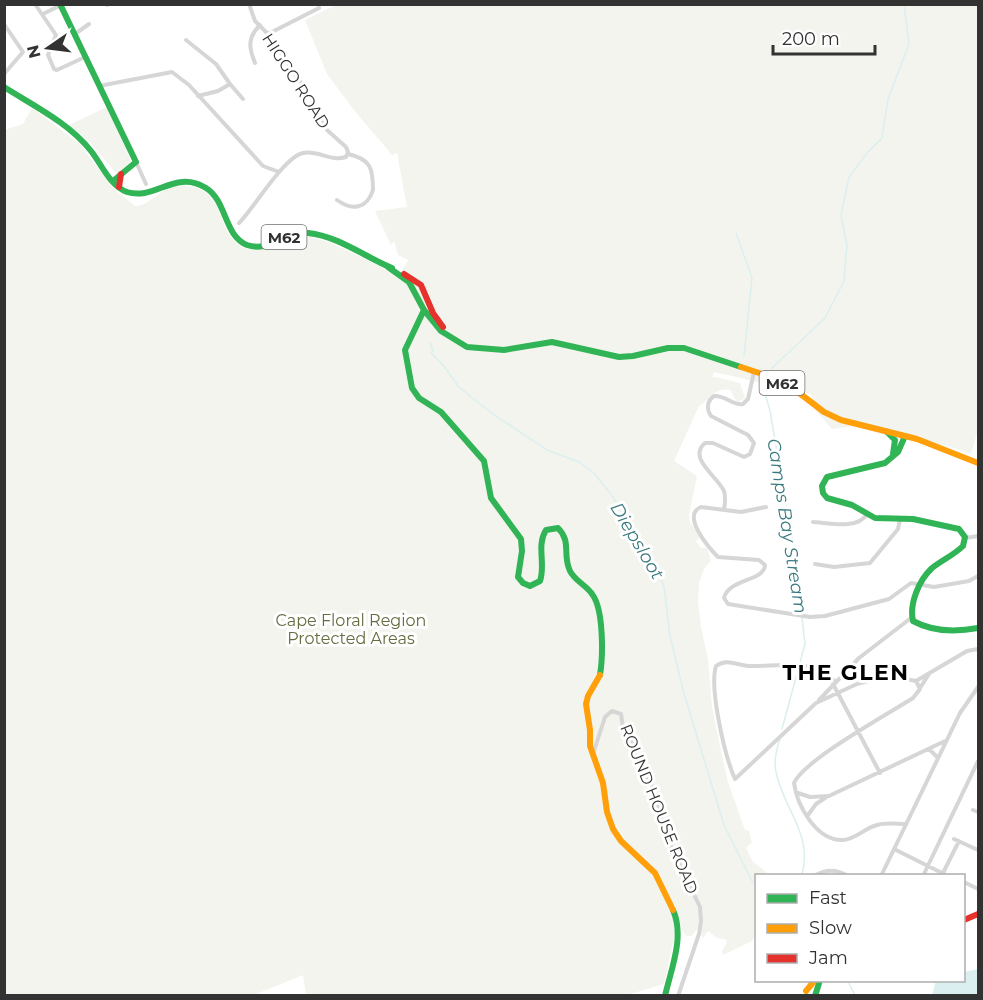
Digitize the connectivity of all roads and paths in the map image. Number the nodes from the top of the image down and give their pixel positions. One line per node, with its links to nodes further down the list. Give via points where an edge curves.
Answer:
1 (35, 4): 5 (street)
2 (249, 4): 8 (street, HIGGO ROAD)
3 (61, 5): 5 (street); 9 (main road)
4 (319, 8): 10 (street)
5 (43, 14): 12 (street, via 56,35 48,55 54,69)
6 (4, 24): 14 (street, via 23,52)
7 (89, 24): 9 (street)
8 (260, 25): 10 (street, HIGGO ROAD); 13 (street, via 249,42)
9 (74, 34): 12 (main road)
10 (268, 34): 20 (street, HIGGO ROAD, via 327,130 347,148)
11 (186, 40): 15 (street, via 216,64)
12 (85, 57): 16 (main road)
13 (255, 63)
14 (4, 74)
15 (230, 84): 18 (street); 19 (street)
16 (99, 86): 18 (street, via 170,72); 21 (main road)
17 (4, 87): 24 (main road, via 80,140)
18 (198, 96): 22 (street, via 263,165)
19 (243, 99)
20 (348, 154): 22 (street, HIGGO ROAD, via 340,159 300,154); 27 (street, via 369,163 373,193 359,207)
21 (136, 162): 23 (main road); 25 (street)
22 (279, 172): 28 (street, HIGGO ROAD)
23 (121, 174): 24 (main road); 26 (main road)
24 (113, 181): 26 (main road)
25 (146, 184)
26 (119, 187): 29 (main road, M62, via 136,194 176,181 197,183 218,197 234,235 248,245 264,246 291,234 308,233)
27 (337, 200)
28 (238, 223)
29 (388, 267): 30 (main road, M62); 31 (main road, M62, via 407,280)
30 (421, 285): 31 (main road, via 416,288); 32 (main road, M62)
31 (417, 296): 32 (main road, via 423,300); 33 (main road, M62)
32 (426, 297): 33 (main road); 34 (main road, M62, via 437,320 449,333)
33 (424, 310): 34 (main road, M62, via 452,339); 64 (main road, via 405,350 412,387 419,398 442,413 484,461 492,500 521,541 519,579 530,586 540,581 541,538 546,530 558,528 567,538 570,573 594,597 600,619 601,662 599,678 586,704)
34 (485, 350): 35 (main road, M62, via 552,342 619,357 678,347)
35 (755, 372): 36 (main road, M62, via 783,383 839,419); 42 (street, via 743,404 721,396 714,396 708,403 711,416 748,435 754,443 750,454 744,457 713,443 705,443 700,449 702,461 724,491)
36 (887, 432): 37 (main road, M62); 38 (main road, via 895,443)
37 (903, 436): 38 (main road); 39 (main road, M62); 40 (main road, via 896,456)
38 (893, 454): 40 (main road)
39 (978, 463)
40 (880, 464): 43 (main road, via 830,476 822,486 827,498)
41 (766, 507): 42 (street, via 741,512)
42 (724, 510): 50 (street, via 701,507 693,514 693,522 714,554 759,560 765,567 761,574 725,592 725,601 730,605 825,616 889,599 911,583)
43 (867, 514): 44 (main road); 45 (street, via 855,523)
44 (900, 518): 47 (main road, via 956,527); 48 (street, via 898,529 870,563 834,567)
45 (813, 522)
46 (978, 536): 47 (street)
47 (965, 538): 50 (main road, via 960,549 928,572)
48 (816, 564)
49 (978, 576): 50 (street, via 934,587)
50 (922, 584): 51 (main road)
51 (911, 618): 52 (main road, via 925,627); 56 (street)
52 (978, 627)
53 (978, 649): 54 (street, via 967,651)
54 (930, 673): 55 (street); 58 (street)
55 (916, 681): 58 (street); 59 (street, via 904,677 880,679)
56 (834, 683): 59 (street); 60 (street); 60 (street, via 829,676 803,666 746,666 727,661 716,666 718,714 735,779)
57 (978, 687): 62 (street)
58 (920, 689): 61 (street, via 913,698)
59 (838, 693): 60 (street); 61 (street)
60 (816, 703)
61 (859, 732): 67 (street); 68 (street, via 799,775 794,783)
62 (946, 740): 63 (street); 65 (street)
63 (929, 749): 65 (street); 67 (street)
64 (592, 755): 85 (main road, via 613,829 622,843 655,873 677,920 676,948); 86 (street, ROUND HOUSE ROAD, via 605,717 612,711 619,712 623,728 633,741 636,762 651,783 669,842 698,901 699,934)
65 (938, 758): 73 (street)
66 (978, 761): 76 (street)
67 (880, 773): 69 (street)
68 (797, 793): 69 (street); 72 (street)
69 (829, 796): 72 (street)
70 (973, 810): 71 (street)
71 (978, 812)
72 (807, 816): 73 (street, via 819,832 841,840 881,824)
73 (906, 824): 74 (street)
74 (894, 849): 76 (street); 80 (street)
75 (978, 850): 77 (street, via 957,840)
76 (928, 866): 77 (street); 81 (street)
77 (943, 873)
78 (818, 874): 79 (street, via 834,870)
79 (843, 874)
80 (882, 874)
81 (924, 874)
82 (817, 982): 83 (main road)
83 (804, 993): 84 (main road)
84 (815, 994)
85 (665, 996)
86 (678, 996)

